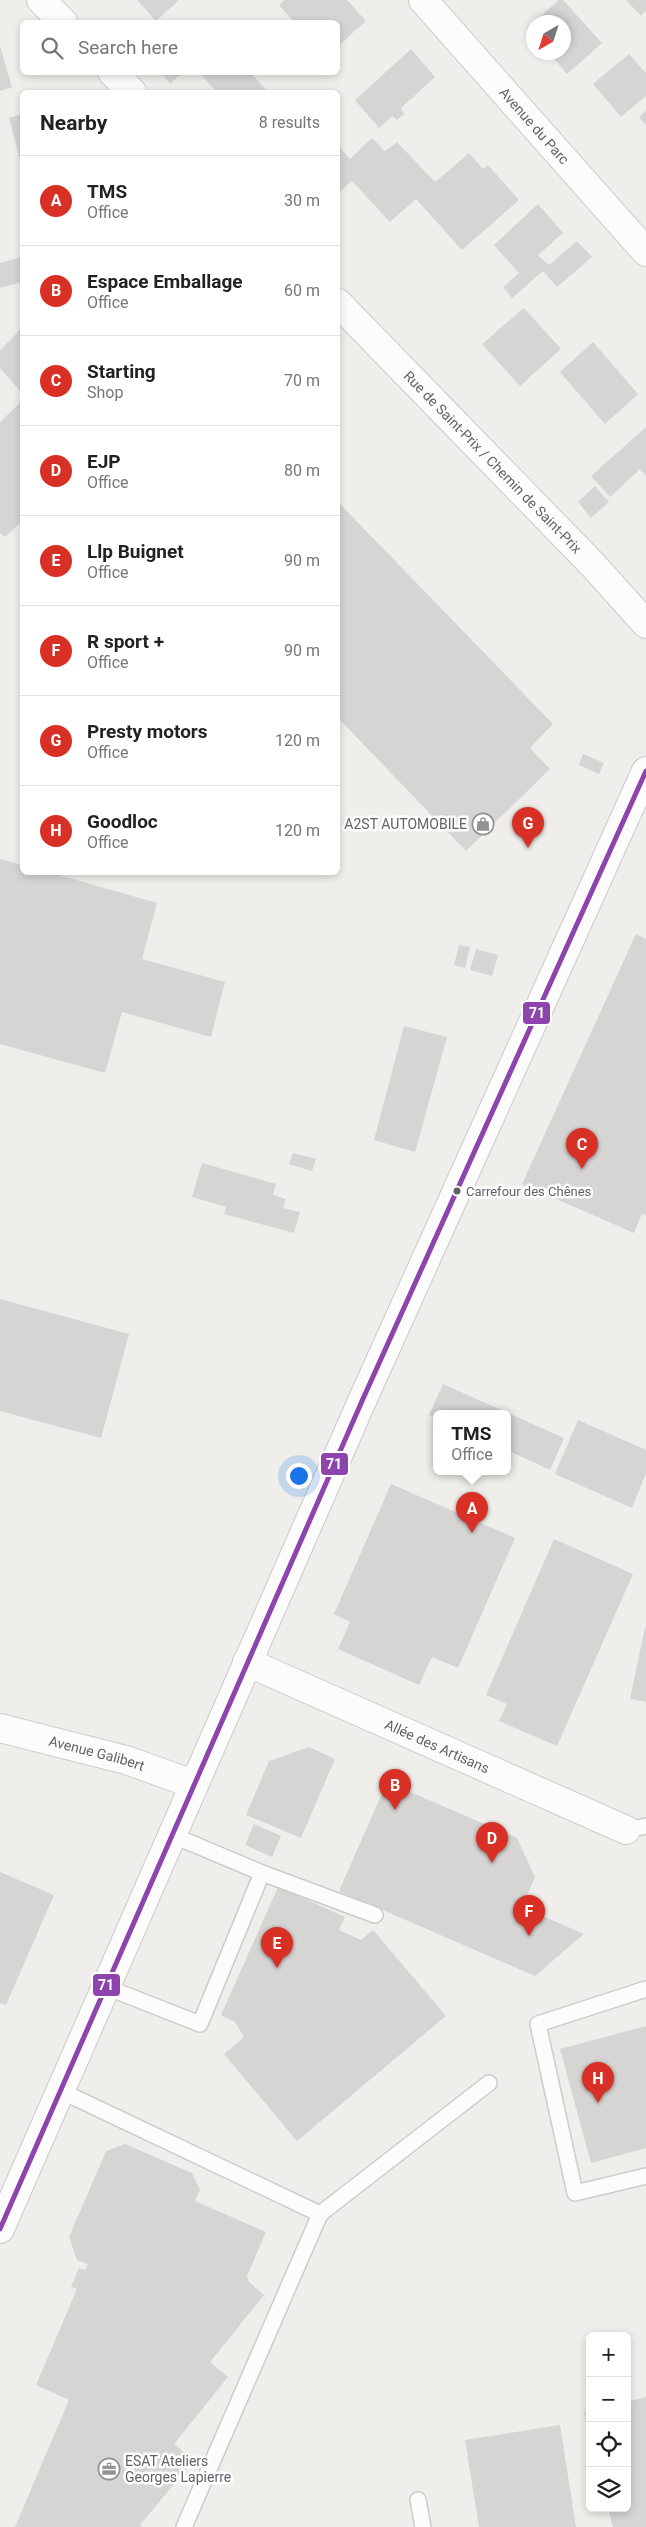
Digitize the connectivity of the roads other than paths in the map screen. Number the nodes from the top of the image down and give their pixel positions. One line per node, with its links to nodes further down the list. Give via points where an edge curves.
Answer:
1 (41, 0): 3 (street)
2 (422, 0): 6 (street, Avenue du Parc)
3 (61, 20)
4 (115, 75): 5 (street)
5 (130, 90)
6 (646, 252)
7 (340, 305): 8 (street, Rue de Saint-Prix / Chemin de Saint-Prix, via 594,565)
8 (646, 624)
9 (646, 771): 10 (street)
10 (247, 1662): 12 (street); 13 (street, Allée des Artisans)
11 (0, 1728): 12 (street, Avenue Galibert, via 126,1760)
12 (193, 1784): 14 (street)
13 (636, 1828)
14 (172, 1835): 15 (lane); 17 (street)
15 (262, 1873): 16 (lane); 17 (lane, via 200,2024)
16 (375, 1915)
17 (106, 1987): 20 (street)
18 (646, 1989): 21 (lane, via 538,2024 574,2193)
19 (489, 2083): 22 (lane)
20 (61, 2091): 22 (lane); 23 (street)
21 (646, 2176)
22 (320, 2214): 25 (lane)
23 (0, 2229)
24 (418, 2500): 26 (lane)
25 (184, 2527)
26 (423, 2527)

